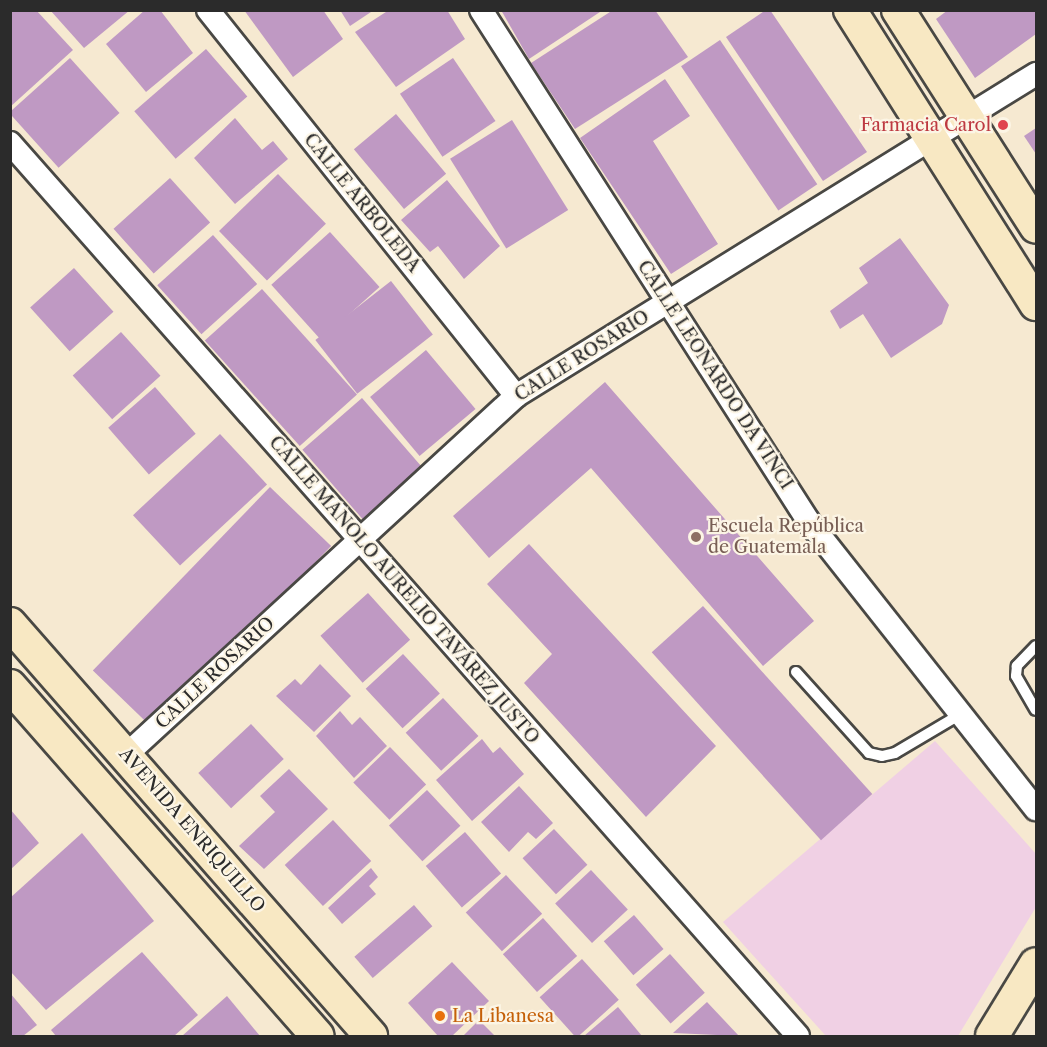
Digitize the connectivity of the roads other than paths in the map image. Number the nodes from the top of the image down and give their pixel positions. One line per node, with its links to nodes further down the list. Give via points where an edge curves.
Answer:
1 (208, 10): 12 (street, CALLE ARBOLEDA)
2 (481, 10): 10 (street, CALLE LEONARDO DA VINCI)
3 (850, 10): 7 (main road)
4 (898, 10): 6 (main road)
5 (1036, 74): 6 (street, CALLE ROSARIO)
6 (966, 117): 7 (street, CALLE ROSARIO); 9 (main road)
7 (932, 138): 10 (street, CALLE ROSARIO); 11 (main road)
8 (10, 143): 13 (street, CALLE MANOLO AURELIO TAVÁREZ JUSTO)
9 (1036, 227)
10 (668, 302): 12 (street, CALLE ROSARIO); 19 (street, CALLE LEONARDO DA VINCI, via 808,522)
11 (1036, 304)
12 (516, 396): 13 (street, CALLE ROSARIO)
13 (360, 539): 20 (street, CALLE ROSARIO); 25 (street, CALLE MANOLO AURELIO TAVÁREZ JUSTO)
14 (10, 624): 20 (main road, AVENIDA ENRIQUILLO)
15 (1036, 646): 18 (lane, via 1017,666 1016,676)
16 (796, 672): 19 (lane, via 869,753 895,753)
17 (10, 686): 23 (main road)
18 (1036, 710)
19 (961, 714): 21 (street, CALLE LEONARDO DA VINCI)
20 (126, 755): 24 (main road, AVENIDA ENRIQUILLO)
21 (1036, 809)
22 (1036, 964): 26 (main road)
23 (318, 1036)
24 (372, 1036)
25 (798, 1036)
26 (992, 1036)

